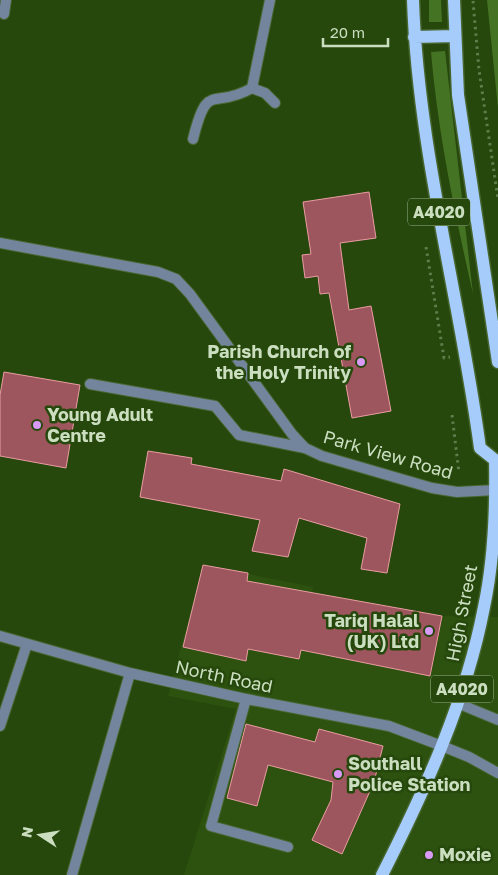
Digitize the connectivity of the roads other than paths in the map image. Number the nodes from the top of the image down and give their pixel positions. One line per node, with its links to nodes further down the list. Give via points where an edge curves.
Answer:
1 (6, 0): 5 (street)
2 (270, 0): 8 (street)
3 (413, 0): 7 (main road, A4020)
4 (454, 0): 6 (main road, A4020)
5 (4, 14)
6 (455, 36): 7 (main road); 12 (main road, A4020, via 458,95)
7 (414, 37): 15 (main road, A4020, via 423,115 480,448)
8 (252, 88): 9 (street, via 265,93); 10 (street, via 205,103 199,113)
9 (276, 103)
10 (193, 139)
11 (0, 243): 14 (street, Park View Road, via 158,272 176,279)
12 (498, 362)
13 (90, 384): 14 (street, via 215,406 239,435)
14 (305, 448): 16 (street, Park View Road, via 322,456 432,488 457,492)
15 (497, 458): 16 (main road, High Street / A4020)
16 (496, 490): 21 (main road, High Street / A4020, via 484,606)
17 (0, 636): 18 (street, North Road)
18 (27, 644): 19 (street, North Road); 23 (street)
19 (130, 673): 20 (street, North Road); 27 (street)
20 (246, 699): 24 (street, North Road, via 390,726); 26 (street, via 211,826)
21 (457, 703): 22 (street); 24 (main road, High Street / A4020)
22 (498, 720)
23 (0, 726)
24 (442, 746): 25 (street, North Road); 28 (main road, High Street / A4020)
25 (498, 773)
26 (288, 847)
27 (72, 875)
28 (382, 875)

